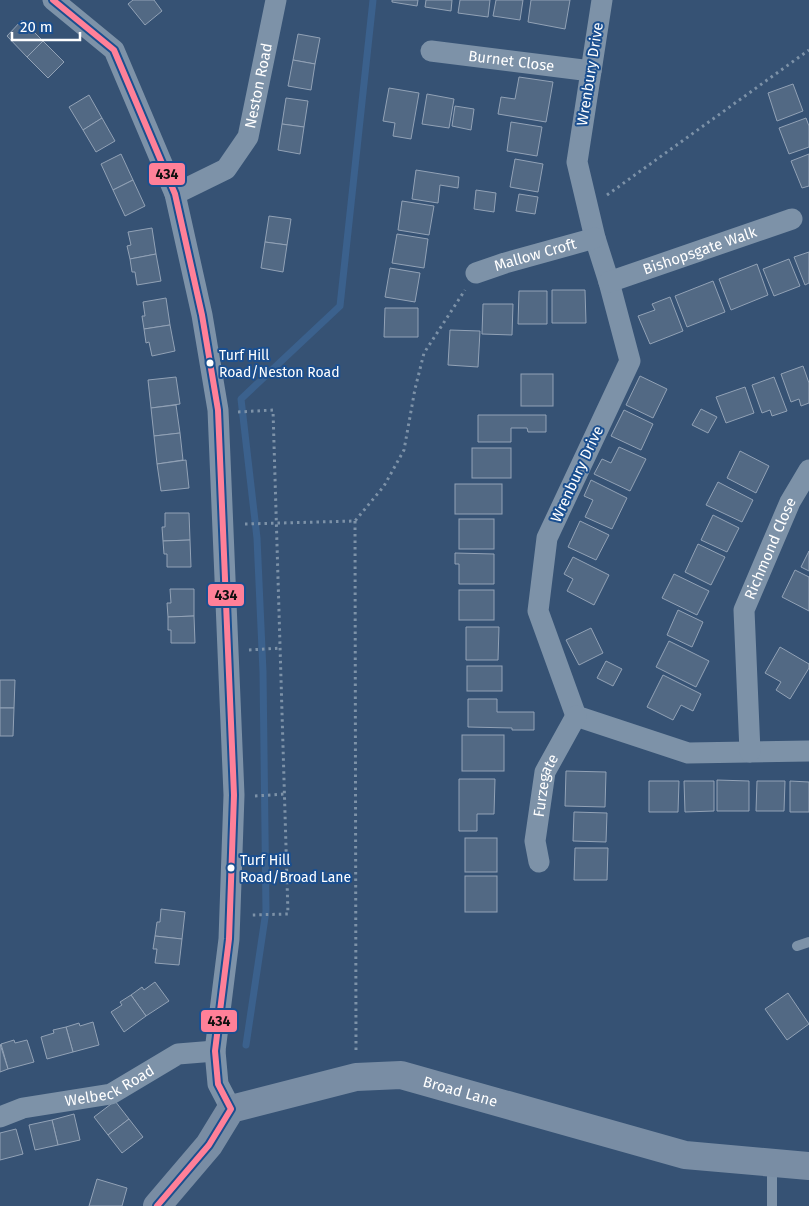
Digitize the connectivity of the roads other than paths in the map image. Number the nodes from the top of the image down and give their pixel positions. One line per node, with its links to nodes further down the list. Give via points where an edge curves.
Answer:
1 (53, 0): 6 (street, via 114,50)
2 (276, 0): 6 (street, Neston Road, via 248,137 226,169)
3 (602, 0): 5 (street, Wrenbury Drive)
4 (431, 51): 5 (street, Burnet Close)
5 (591, 71): 8 (street, Wrenbury Drive, via 577,162)
6 (175, 194): 18 (street, via 202,315 218,410 223,516 234,795 229,939)
7 (792, 219): 10 (street, Bishopsgate Walk)
8 (595, 238): 9 (street, Mallow Croft); 10 (street, Wrenbury Drive)
9 (476, 273)
10 (609, 282): 12 (street, Wrenbury Drive, via 630,361 547,538 538,611)
11 (809, 470): 14 (street, Richmond Close, via 790,502 744,610)
12 (576, 716): 14 (street, via 688,753); 15 (street, Furzegate, via 545,772 535,841)
13 (809, 750): 14 (street)
14 (750, 752)
15 (539, 862)
16 (809, 942): 17 (lane)
17 (797, 946)
18 (215, 1051): 19 (street, via 218,1084); 20 (street, Welbeck Road, via 178,1054 111,1094 23,1108)
19 (231, 1109): 21 (main road, Broad Lane, via 356,1077 401,1075 685,1156); 23 (main road, via 209,1145)
20 (0, 1117)
21 (772, 1162): 22 (main road, Broad Lane); 24 (lane)
22 (809, 1166)
23 (157, 1206)
24 (772, 1206)

